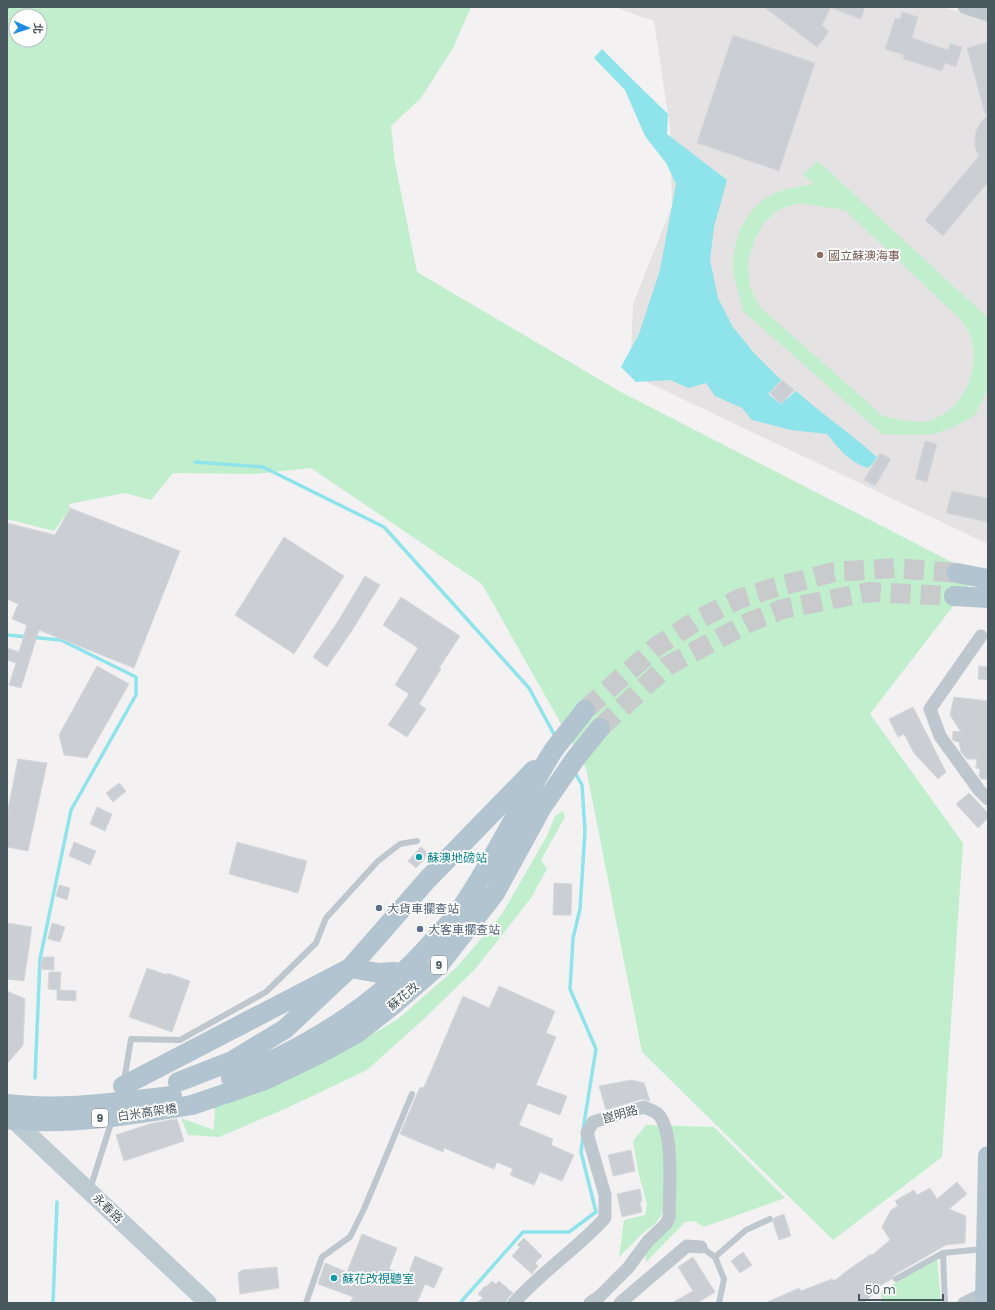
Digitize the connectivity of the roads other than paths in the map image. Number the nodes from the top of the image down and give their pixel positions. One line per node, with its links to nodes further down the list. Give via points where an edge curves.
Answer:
1 (964, 7): 2 (street)
2 (988, 15)
3 (957, 573): 4 (main road)
4 (988, 578)
5 (954, 596): 6 (main road)
6 (988, 598)
7 (981, 636): 11 (street, via 930,709 940,736)
8 (585, 710): 10 (main road, 蘇花改 / 9)
9 (600, 728): 17 (main road, 蘇花改 / 9, via 542,807 495,893 438,966 357,1033 319,1054 265,1080)
10 (554, 750): 13 (main road, via 427,880); 14 (main road, via 531,783 473,881 433,934); 15 (main road, 蘇花改 / 9, via 458,914 424,952 395,981 337,1025)
11 (988, 799)
12 (417, 841): 16 (lane, via 400,844 378,861 326,918 316,943 266,992 180,1040 131,1039)
13 (350, 968): 14 (main road, via 379,973); 16 (main road); 17 (main road, via 285,1029 232,1061)
14 (395, 972): 15 (main road, via 341,1018)
15 (275, 1060): 17 (main road, 蘇花改 / 9)
16 (123, 1086): 24 (lane)
17 (186, 1094): 19 (main road); 20 (main road, 白米高架橋 / 9, bridge, via 70,1106); 22 (main road, 白米高架橋 / 9, bridge, via 129,1116 21,1121)
18 (412, 1094): 34 (lane, via 350,1237 322,1257)
19 (7, 1098)
20 (7, 1104)
21 (7, 1114): 24 (street, 永春路)
22 (7, 1119)
23 (988, 1156): 27 (main road)
24 (89, 1191): 33 (street, 永春路)
25 (770, 1219): 29 (lane, via 746,1230)
26 (701, 1247): 29 (lane); 36 (street, via 687,1246)
27 (986, 1249): 28 (lane); 31 (main road)
28 (944, 1253): 30 (lane); 38 (lane)
29 (715, 1257): 37 (lane, via 724,1279)
30 (896, 1280)
31 (985, 1298): 39 (street)
32 (598, 1301): 35 (street, 崑明路, via 669,1218 670,1161 666,1128 658,1113 644,1107 593,1122 587,1133 605,1195 605,1218 586,1238 527,1288)
33 (208, 1303)
34 (306, 1303)
35 (514, 1303)
36 (620, 1303)
37 (719, 1303)
38 (945, 1303)
39 (964, 1303)

